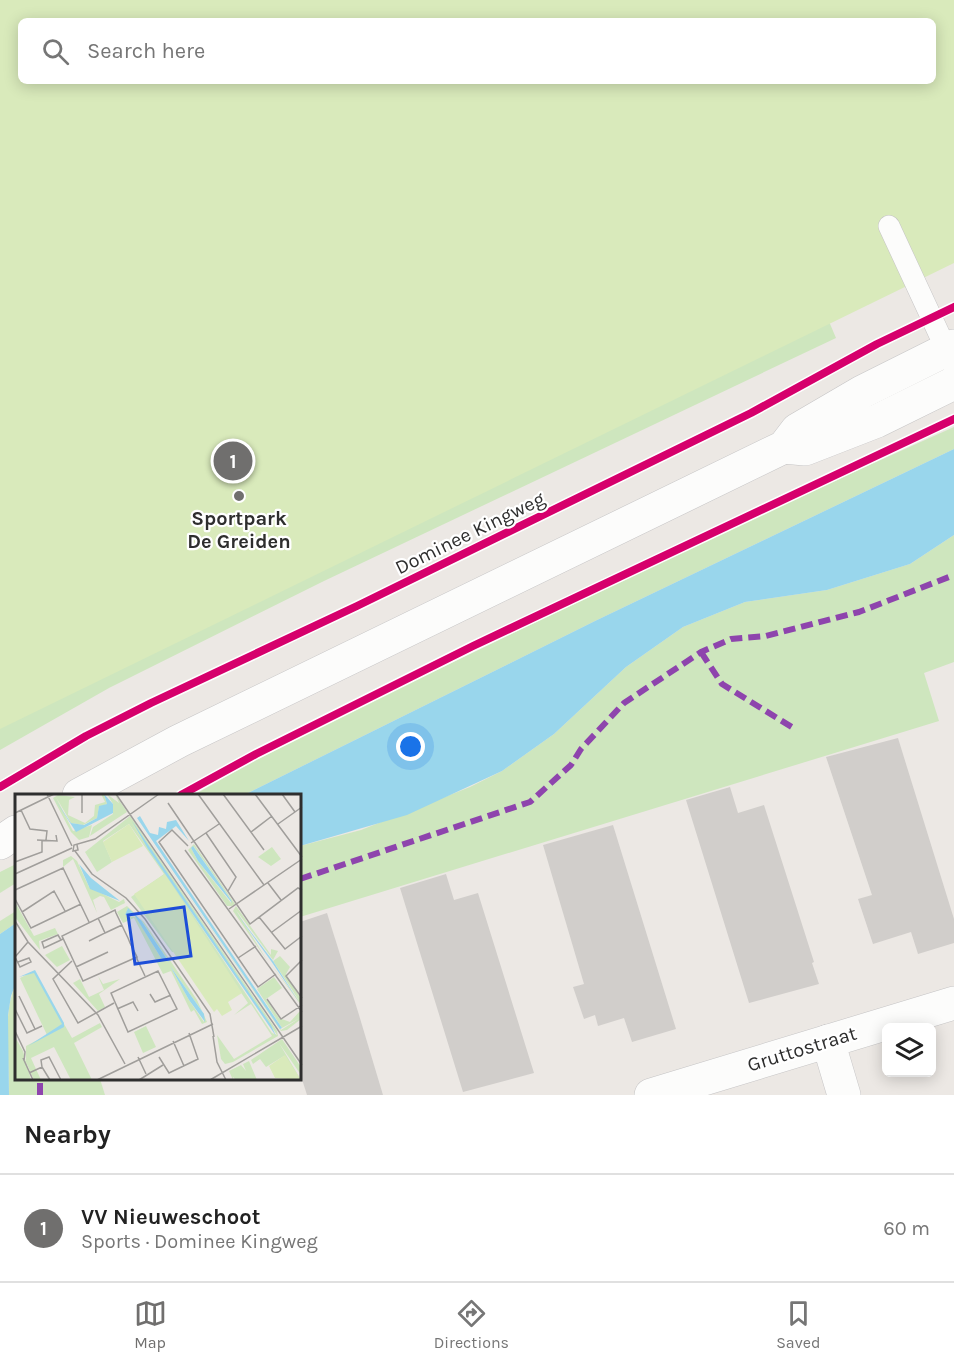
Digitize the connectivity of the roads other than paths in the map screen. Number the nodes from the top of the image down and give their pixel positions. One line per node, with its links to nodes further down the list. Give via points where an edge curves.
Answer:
1 (889, 225): 2 (lane)
2 (952, 354): 4 (main road, via 862,392 797,430)
3 (954, 383): 4 (main road, via 877,421 805,449)
4 (784, 447): 5 (main road, via 200,731)
5 (81, 794)
6 (15, 833): 7 (main road)
7 (0, 843)
8 (954, 1003): 9 (main road, Gruttostraat)
9 (828, 1041): 10 (main road, Gruttostraat); 11 (main road)
10 (651, 1095)
11 (844, 1095)

